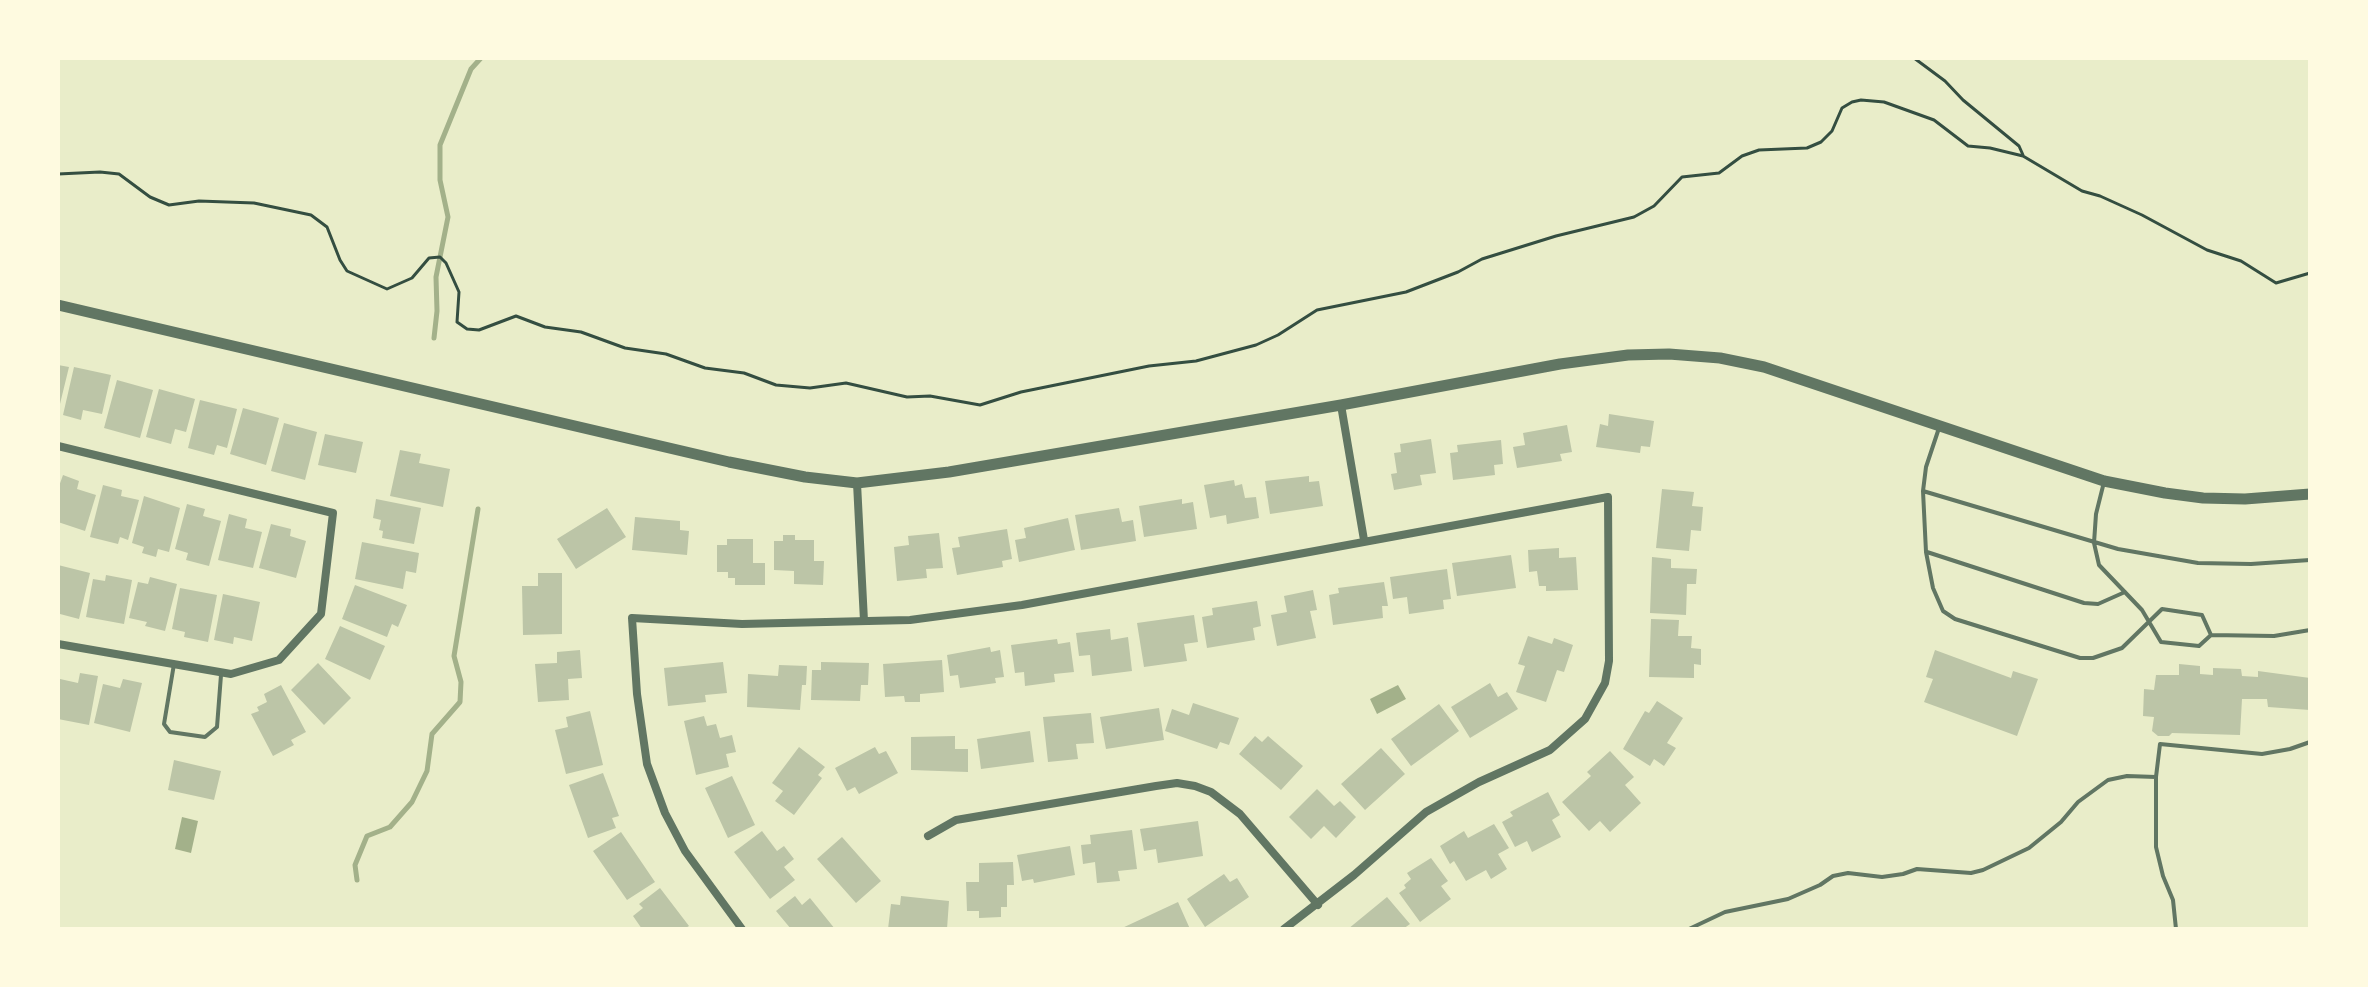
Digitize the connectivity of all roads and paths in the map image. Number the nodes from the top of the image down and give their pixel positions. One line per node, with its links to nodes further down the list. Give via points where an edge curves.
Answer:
1 (1914, 58): 2 (path, via 2019,146)
2 (2023, 156): 3 (path, via 1968,146 1938,122 1895,105 1852,102 1842,108 1821,142 1807,148 1759,150 1719,173 1682,177 1654,206 1634,217 1482,259 1406,292 1317,310 1256,345 980,405 846,383 776,385 516,316 479,330 467,329 457,322 459,292 440,257 429,258 412,278 387,289 347,271 327,227 311,215 254,203 169,205 119,174); 4 (path, via 2082,191 2241,261 2276,283)
3 (58, 174)
4 (2310, 273)
5 (58, 305): 10 (street, via 729,462)
6 (1341, 405): 7 (street, via 1560,364 1669,354 1764,367); 10 (street); 13 (street)
7 (1940, 424): 9 (street); 11 (lane)
8 (58, 446): 24 (street, via 333,513 321,614 279,660)
9 (2104, 481): 12 (street, via 2203,498); 14 (lane)
10 (857, 483): 18 (street)
11 (1923, 491): 14 (lane); 15 (lane)
12 (2310, 494)
13 (1364, 540): 18 (street, via 1022,605); 28 (street, via 1608,497 1609,661 1605,683 1585,719 1550,750 1426,812)
14 (2094, 543): 16 (lane, via 2198,563); 17 (lane, via 2099,565)
15 (1926, 552): 17 (lane, via 2084,603 2098,604); 19 (lane, via 1943,611 2080,658 2122,648)
16 (2310, 560)
17 (2125, 592): 19 (lane)
18 (864, 621): 29 (street, via 742,624 632,618 647,764 685,851)
19 (2147, 621): 21 (lane, via 2161,642 2199,646); 21 (lane, via 2162,609 2202,615)
20 (2310, 630): 21 (lane, via 2274,636)
21 (2211, 635)
22 (58, 644): 23 (street)
23 (174, 664): 24 (street); 24 (lane, via 164,724 170,732 205,737 217,727)
24 (222, 672)
25 (2310, 742): 26 (lane, via 2262,754 2160,744)
26 (2156, 777): 31 (lane, via 2108,780 2029,848 1983,870 1833,876 1788,899 1725,912); 32 (lane, via 2156,847)
27 (928, 836): 28 (street, via 956,820 1177,783 1195,786 1240,814)
28 (1318, 905): 30 (street)
29 (742, 929)
30 (1284, 929)
31 (1689, 929)
32 (2176, 929)

